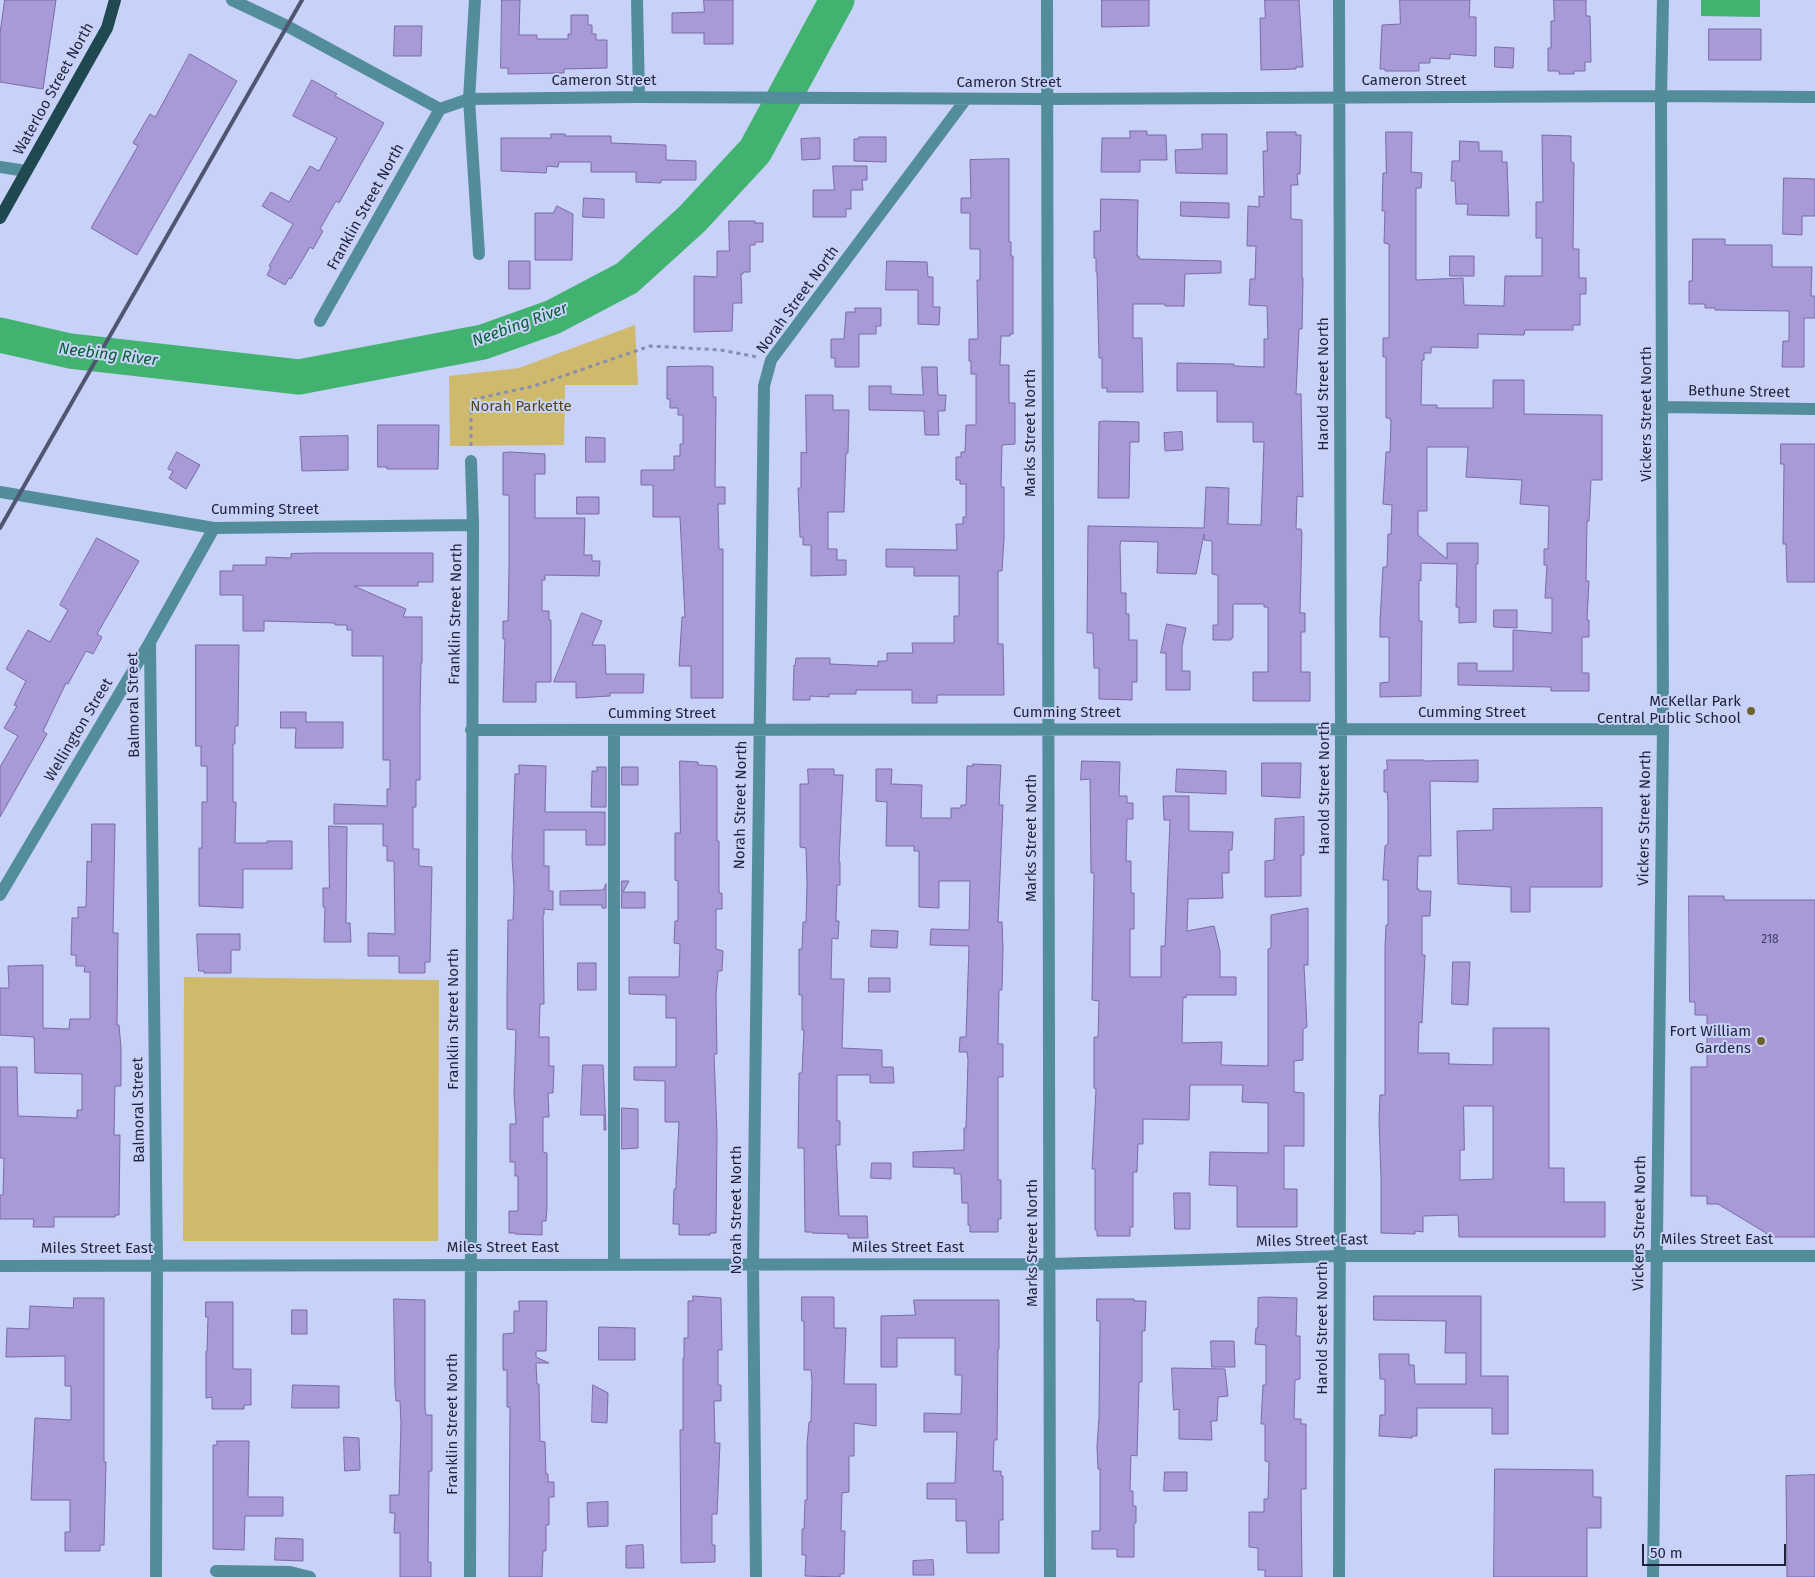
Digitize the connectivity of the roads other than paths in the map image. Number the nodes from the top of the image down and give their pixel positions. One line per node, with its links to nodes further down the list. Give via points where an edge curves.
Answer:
1 (115, 0): 17 (main road, Waterloo Street North, via 107,28)
2 (232, 0): 15 (street)
3 (475, 0): 12 (street)
4 (637, 0): 9 (street)
5 (1047, 0): 14 (street, Marks Street North)
6 (1339, 0): 11 (street, Harold Street North)
7 (1663, 0): 8 (street, Vickers Street North)
8 (1662, 96): 10 (street, Cameron Street); 11 (street, Cameron Street); 21 (street, Vickers Street North)
9 (639, 97): 12 (street, Cameron Street); 13 (street, Cameron Street)
10 (1815, 97)
11 (1339, 98): 14 (street, Cameron Street); 28 (street, Harold Street North)
12 (469, 99): 15 (street, Cameron Street); 19 (street)
13 (966, 99): 14 (street, Cameron Street); 32 (street, Norah Street North, via 771,360 764,386)
14 (1047, 99): 33 (street, Marks Street North)
15 (440, 109): 20 (street, Franklin Street North)
16 (0, 167): 17 (street)
17 (26, 172): 18 (main road, Waterloo Street North)
18 (0, 218)
19 (479, 254)
20 (320, 321)
21 (1663, 407): 22 (street, Bethune Street); 29 (street, Vickers Street North)
22 (1815, 409)
23 (471, 461): 25 (street, Franklin Street North)
24 (0, 492): 26 (street, Cumming Street)
25 (473, 525): 26 (street, Cumming Street); 30 (street, Franklin Street North)
26 (214, 528): 27 (street, Wellington Street)
27 (150, 642): 34 (street, Wellington Street); 42 (street, Balmoral Street)
28 (1341, 729): 29 (street, Cumming Street); 33 (street, Cumming Street); 35 (street, Harold Street North)
29 (1663, 729): 36 (street, Vickers Street North)
30 (471, 730): 31 (street, Cumming Street); 38 (street, Franklin Street North)
31 (614, 730): 32 (street, Cumming Street); 39 (street)
32 (758, 730): 33 (street, Cumming Street); 40 (street, Norah Street North)
33 (1048, 730): 41 (street, Marks Street North)
34 (0, 895)
35 (1339, 1256): 36 (street, Miles Street East); 41 (street, Miles Street East); 50 (street, Harold Street North)
36 (1656, 1256): 37 (street, Miles Street East); 51 (street, Vickers Street North)
37 (1815, 1256)
38 (470, 1264): 39 (street, Miles Street East); 42 (street, Miles Street East); 47 (street, Franklin Street North)
39 (614, 1264): 40 (street, Miles Street East)
40 (753, 1264): 41 (street, Miles Street East); 48 (street, Norah Street North)
41 (1050, 1264): 49 (street, Marks Street North)
42 (157, 1265): 43 (street, Miles Street East); 45 (street, Balmoral Street)
43 (0, 1266)
44 (216, 1570): 46 (street, via 290,1572)
45 (156, 1577)
46 (310, 1577)
47 (470, 1577)
48 (756, 1577)
49 (1050, 1577)
50 (1339, 1577)
51 (1653, 1577)

